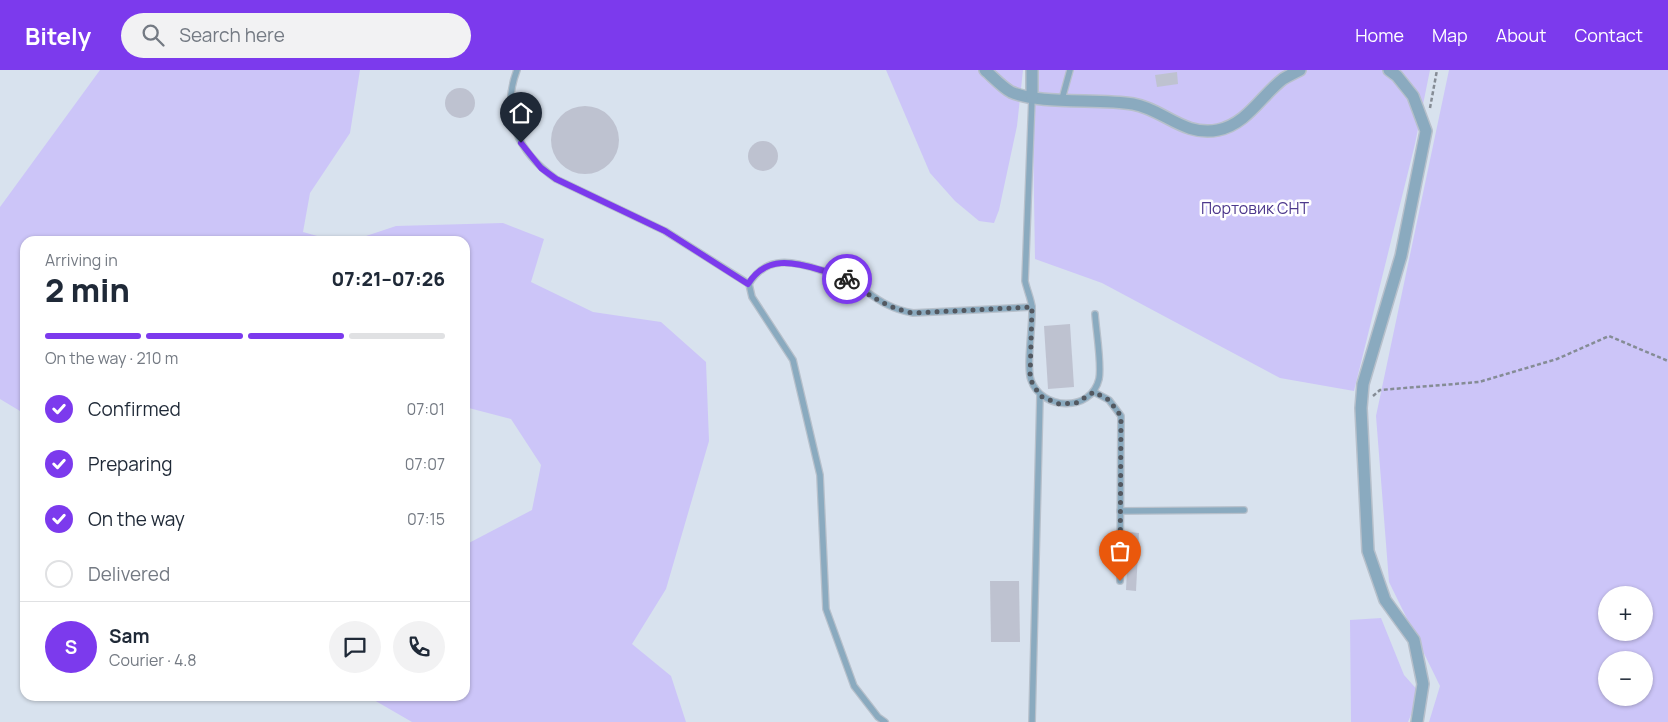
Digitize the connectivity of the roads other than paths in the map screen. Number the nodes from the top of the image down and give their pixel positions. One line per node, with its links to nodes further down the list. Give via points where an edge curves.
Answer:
1 (518, 70): 10 (lane, via 510,90 514,126 521,143 541,168 556,179 665,231)
2 (985, 70): 8 (street, via 1010,92)
3 (1032, 70): 8 (street)
4 (1070, 70): 9 (lane)
5 (1300, 70): 7 (street)
6 (1389, 70): 20 (street, via 1413,96 1426,131 1400,256 1363,384 1361,408 1368,551 1385,600 1414,640 1423,684)
7 (1281, 75): 9 (street, via 1245,116 1219,130 1197,132 1156,111 1132,104)
8 (1032, 97): 9 (street); 11 (lane, via 1025,282)
9 (1062, 99)
10 (748, 284): 11 (lane, via 754,274 768,265 794,262 844,277 876,300 904,312); 18 (lane, via 752,296 793,360 820,475 826,609 854,686)
11 (1032, 307): 14 (lane, via 1030,379)
12 (1095, 314): 13 (lane, via 1099,378)
13 (1094, 392): 14 (lane, via 1076,403 1059,404); 16 (lane, via 1109,400 1121,416)
14 (1040, 396): 19 (lane)
15 (1244, 510): 16 (lane)
16 (1120, 511): 17 (lane)
17 (1120, 581)
18 (885, 722)
19 (1032, 722)
20 (1417, 722)

